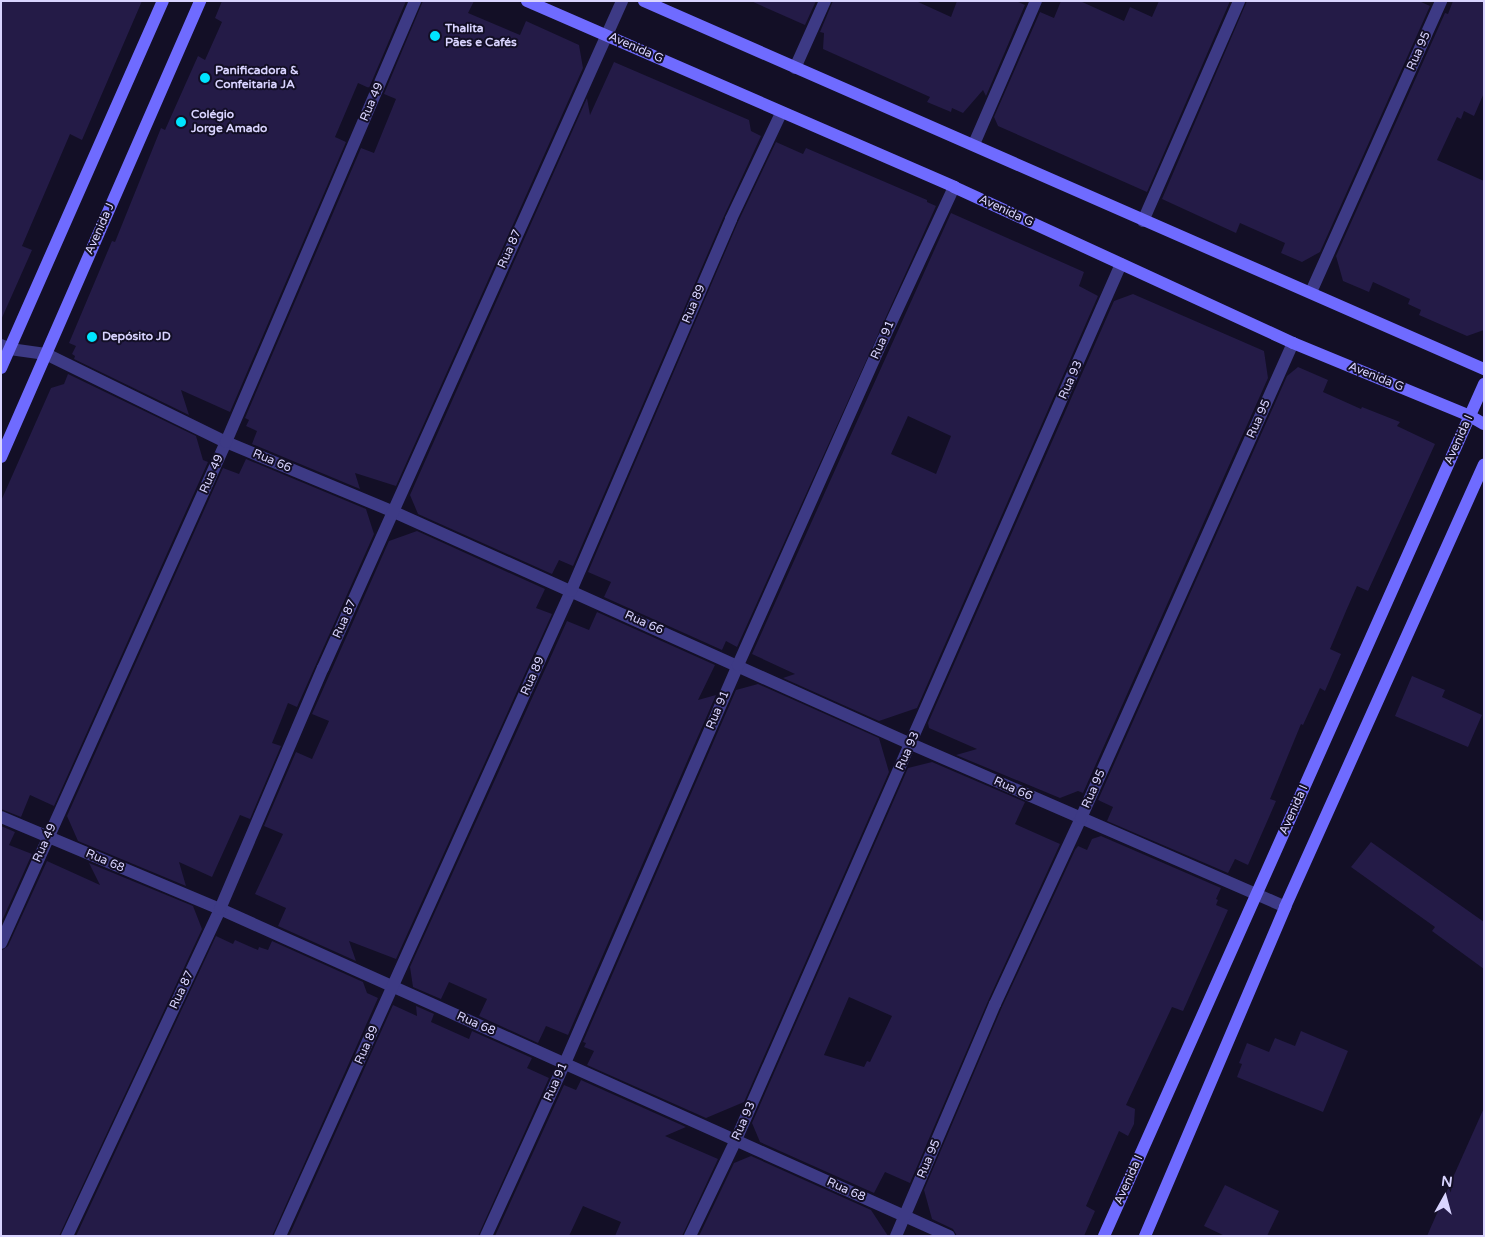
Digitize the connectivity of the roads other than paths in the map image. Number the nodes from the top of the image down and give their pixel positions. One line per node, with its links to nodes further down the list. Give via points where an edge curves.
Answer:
1 (163, 1): 20 (street)
2 (200, 1): 21 (street, Avenida J)
3 (415, 1): 27 (street, Rua 49)
4 (528, 1): 11 (street, Avenida G)
5 (622, 1): 11 (street, Rua 87)
6 (644, 1): 12 (street)
7 (825, 1): 12 (street)
8 (1036, 1): 14 (street)
9 (1239, 1): 16 (street)
10 (1441, 1): 18 (street, Rua 95)
11 (606, 34): 13 (street, Avenida G); 30 (street, Rua 87)
12 (795, 68): 14 (street)
13 (780, 113): 15 (street, Avenida G); 31 (street, Rua 89)
14 (974, 144): 16 (street)
15 (954, 187): 17 (street, Avenida G); 32 (street, Rua 91)
16 (1143, 221): 18 (street)
17 (1122, 264): 19 (street, Avenida G); 33 (street, Rua 93)
18 (1311, 292): 23 (street)
19 (1293, 343): 25 (street, Avenida G); 35 (street, Rua 95)
20 (6, 347): 21 (street, Rua 66); 22 (street)
21 (46, 354): 27 (street, Rua 66); 28 (street, Avenida J)
22 (1, 368)
23 (1484, 369)
24 (1484, 384): 25 (street, Avenida I)
25 (1470, 416): 26 (street, Avenida G); 37 (street, Avenida I)
26 (1484, 424)
27 (226, 442): 30 (street, Rua 66); 36 (street, Rua 49)
28 (1, 457)
29 (1484, 465): 38 (street)
30 (394, 512): 31 (street, Rua 66); 39 (street, Rua 87)
31 (571, 591): 32 (street, Rua 66); 41 (street, Rua 89)
32 (738, 665): 33 (street, Rua 66); 42 (street, Rua 91)
33 (911, 744): 35 (street, Rua 66); 43 (street, Rua 93)
34 (1, 817): 36 (street, Rua 68)
35 (1081, 818): 37 (street, Rua 66); 44 (street, Rua 95, via 995,1004)
36 (48, 837): 39 (street, Rua 68); 40 (street, Rua 49)
37 (1257, 894): 38 (street, Rua 66); 51 (street, Avenida I)
38 (1285, 907): 52 (street)
39 (220, 909): 41 (street, Rua 68); 45 (street, Rua 87)
40 (1, 944)
41 (393, 987): 42 (street, Rua 68); 46 (street, Rua 89)
42 (565, 1063): 43 (street, Rua 68); 47 (street, Rua 91)
43 (735, 1142): 44 (street, Rua 68); 48 (street, Rua 93)
44 (905, 1217): 49 (street, Rua 95); 50 (street, Rua 68)
45 (67, 1236)
46 (280, 1236)
47 (486, 1236)
48 (690, 1236)
49 (896, 1236)
50 (950, 1236)
51 (1104, 1236)
52 (1145, 1236)

